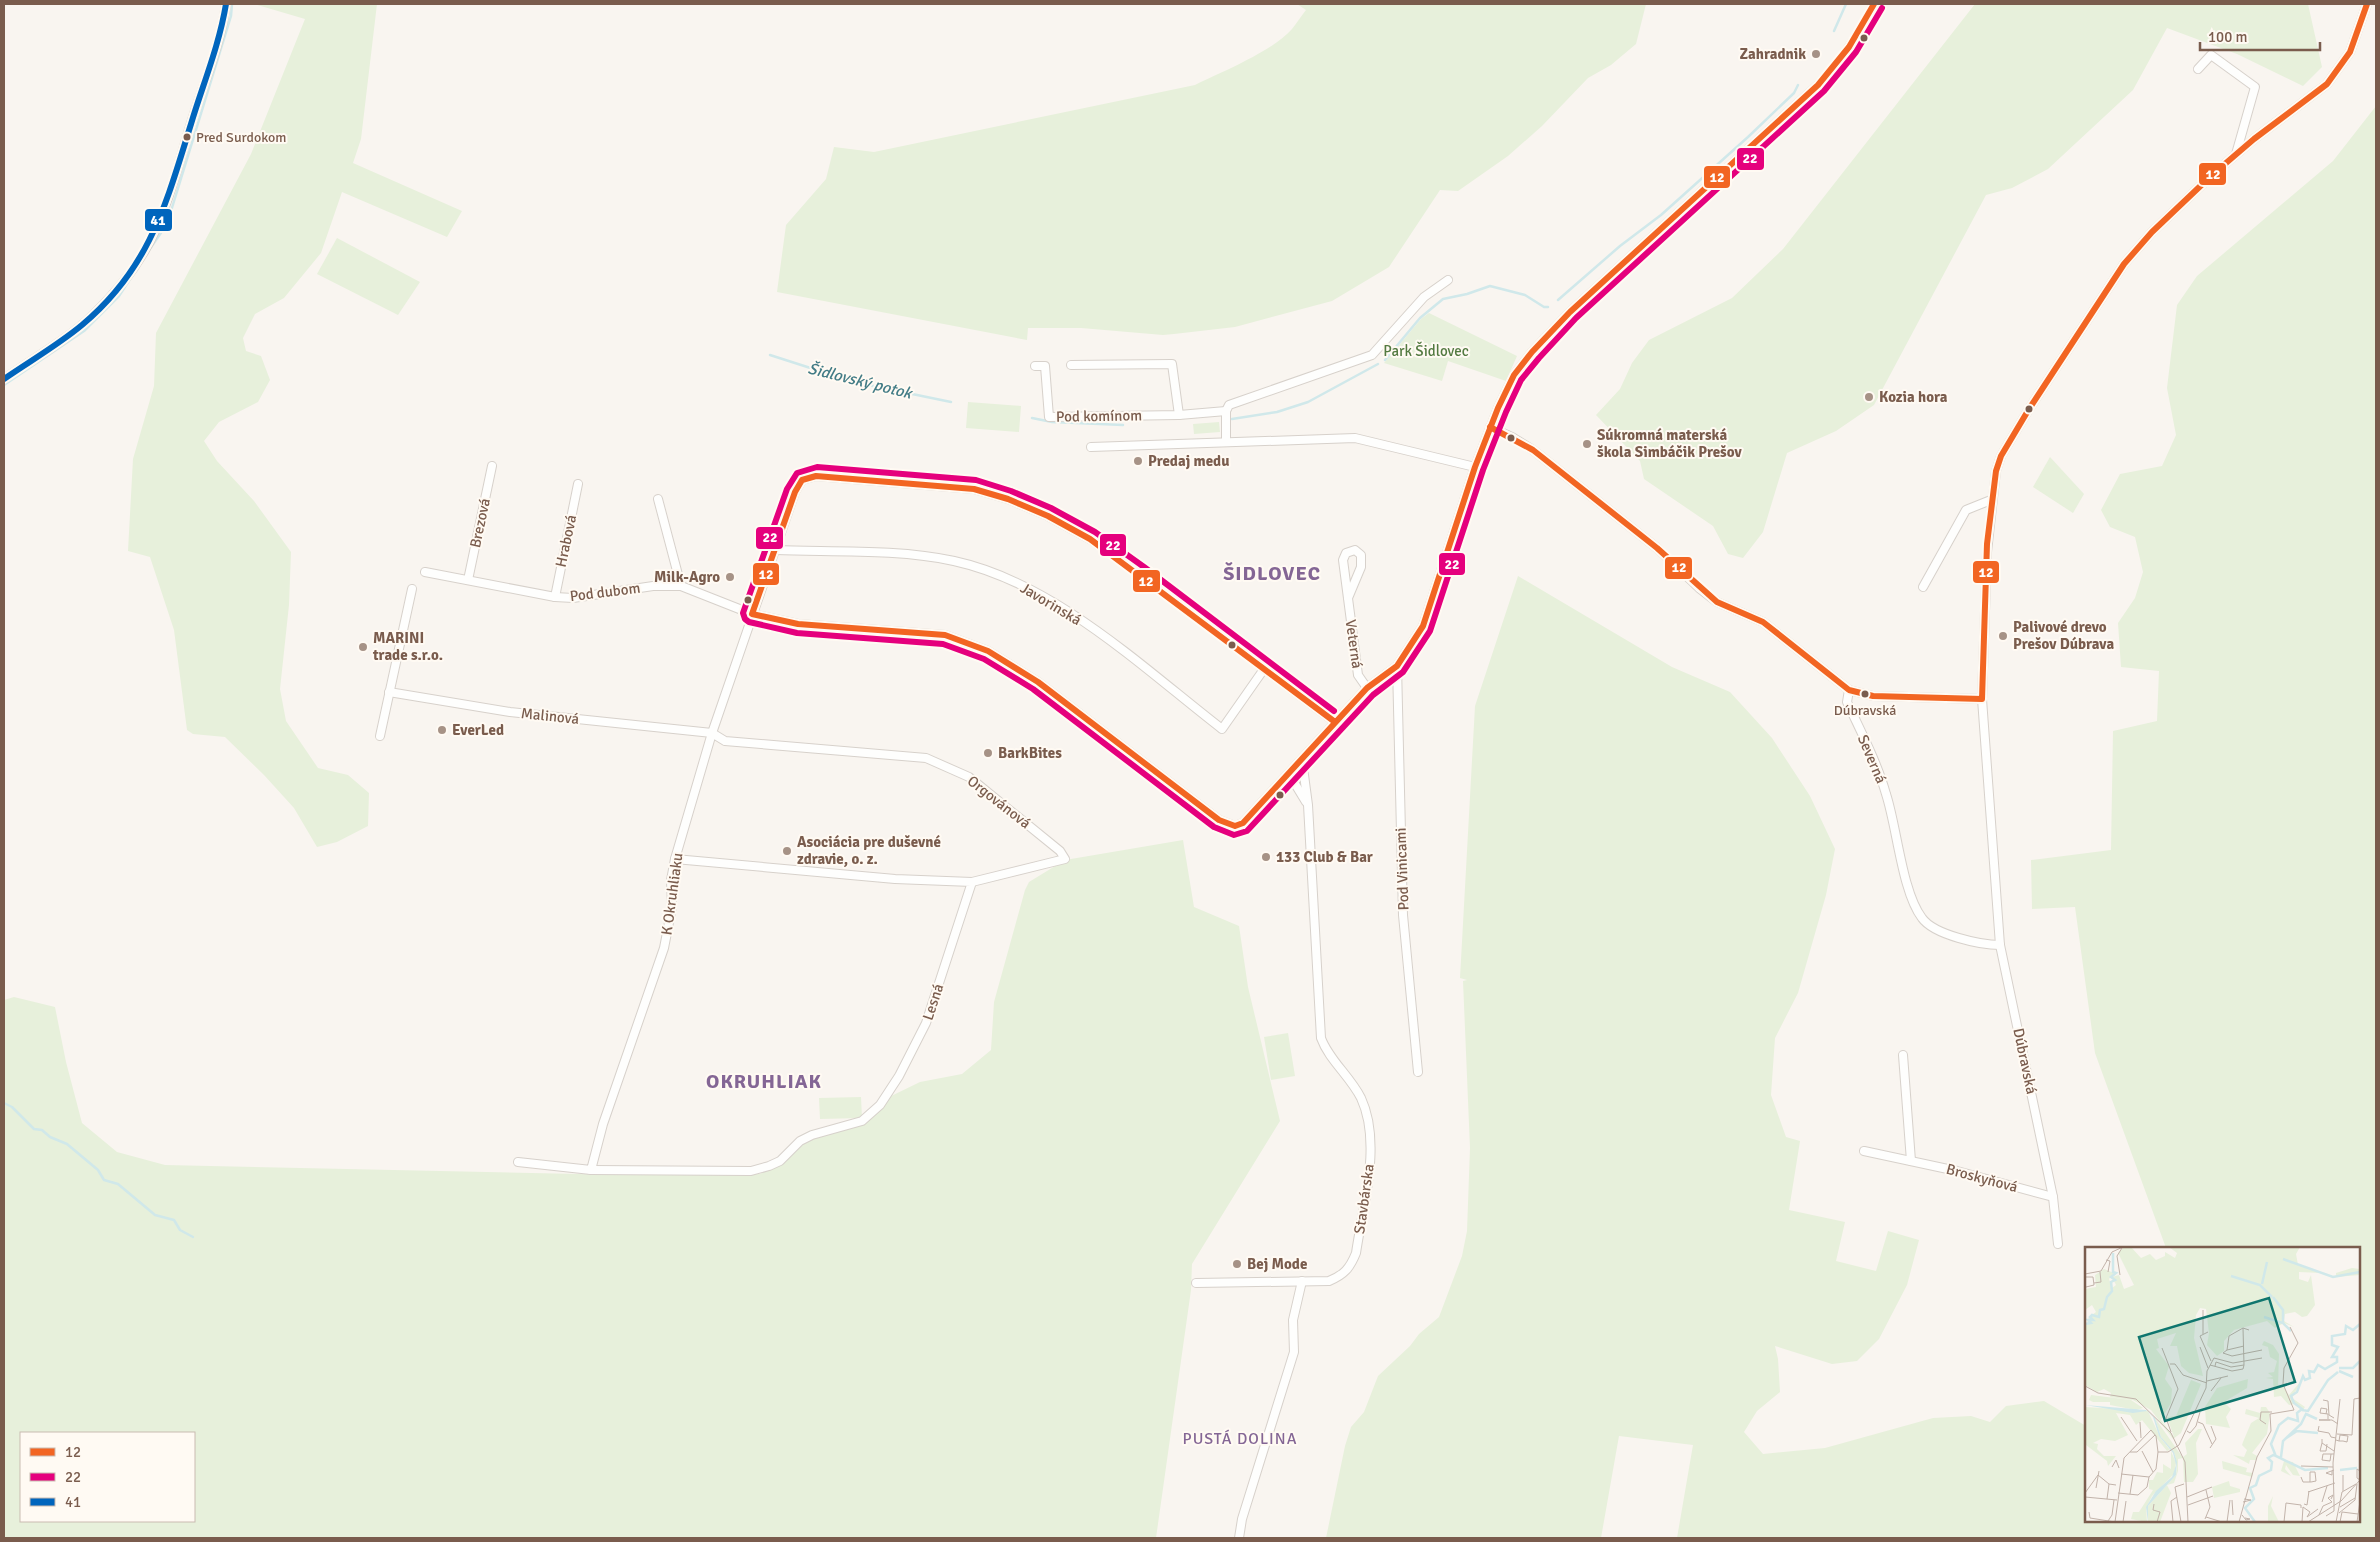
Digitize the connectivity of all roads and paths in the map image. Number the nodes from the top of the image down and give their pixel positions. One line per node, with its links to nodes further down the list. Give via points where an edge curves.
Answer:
1 (226, 4): 9 (street, via 175,175 147,246 118,287 92,316)
2 (1874, 4): 12 (street, via 1840,62 1818,85 1570,312 1532,352 1514,376)
3 (2367, 4): 5 (street, Dúbravská, via 2350,52 2327,84)
4 (2198, 69): 5 (street, via 2211,54 2255,87)
5 (2236, 154): 19 (street, Dúbravská, via 2152,232 2124,264 2001,456)
6 (1448, 280): 10 (street, via 1424,297 1372,355 1229,405)
7 (1071, 365): 11 (street, via 1172,364)
8 (1035, 366): 11 (street, Pod komínom, via 1046,366 1049,417)
9 (4, 379)
10 (1226, 411): 11 (street, Pod komínom); 13 (street)
11 (1180, 415)
12 (1490, 426): 16 (street); 32 (street, via 1518,440 1578,484 1717,602 1763,622)
13 (1226, 442): 14 (street); 16 (street, via 1354,438)
14 (1091, 447)
15 (492, 466): 22 (street, Brezová)
16 (1475, 467): 29 (street, via 1423,626)
17 (578, 484): 26 (street, Hrabová)
18 (658, 500): 23 (street)
19 (1991, 500): 24 (street, via 1966,510); 34 (street, Dúbravská)
20 (776, 550): 28 (street, K Okruhliaku); 30 (street, Javorinská, via 916,556 954,561 997,574 1040,594 1074,616 1222,729); 30 (street, K Okruhliaku, via 802,480 816,476 974,490 1008,499 1090,539)
21 (425, 572): 22 (street, Pod dubom)
22 (468, 580): 26 (street, Pod dubom)
23 (681, 586): 26 (street, Pod dubom, via 652,586 573,598); 28 (street, Pod dubom)
24 (1923, 586)
25 (412, 589): 33 (street)
26 (555, 597)
27 (1348, 598): 27 (street, Veterná, via 1343,560 1352,550 1361,555 1362,561); 31 (street, Veterná, via 1358,675)
28 (752, 614): 36 (street, K Okruhliaku); 39 (street, Pod dubom, via 798,624 945,635 988,651 1038,682 1227,824 1243,823)
29 (1397, 666): 31 (street); 45 (street, Pod Vinicami, via 1403,915)
30 (1264, 669): 35 (street)
31 (1366, 688): 35 (street)
32 (1848, 690): 34 (street, via 1873,696); 43 (street, Severná, via 1847,702 1886,794 1913,902 1923,920 1937,930 1984,945)
33 (389, 692): 36 (street, Malinová, via 510,712); 37 (street)
34 (1982, 699): 43 (street, Dúbravská)
35 (1335, 722): 38 (street)
36 (712, 733): 41 (street, K Okruhliaku); 42 (street, Orgovánová, via 724,741 926,758 969,777 1060,851 1065,859)
37 (380, 736)
38 (1302, 760): 39 (street, Pod dubom); 40 (street, Stavbárska)
39 (1289, 774): 40 (street, Stavbárska)
40 (1308, 805): 52 (street, Stavbárska, via 1321,1038 1325,1049 1360,1096 1368,1115 1371,1138 1356,1253 1351,1265 1342,1275 1329,1281)
41 (675, 859): 42 (street, via 895,879); 49 (street, K Okruhliaku, via 671,880 672,907 664,948)
42 (972, 882): 49 (street, Lesná, via 926,1023 899,1076 872,1114 862,1121 812,1135 780,1161 751,1171)
43 (2000, 946): 50 (street, Dúbravská)
44 (1903, 1055): 47 (street)
45 (1418, 1072)
46 (1864, 1151): 47 (street, Broskyňová)
47 (1911, 1161): 50 (street, Broskyňová)
48 (518, 1162): 49 (street)
49 (590, 1170)
50 (2053, 1198): 51 (street, Dúbravská)
51 (2058, 1244)
52 (1302, 1281): 53 (street, Stavbárska); 54 (street, via 1293,1320 1294,1352)
53 (1196, 1283)
54 (1239, 1538)

